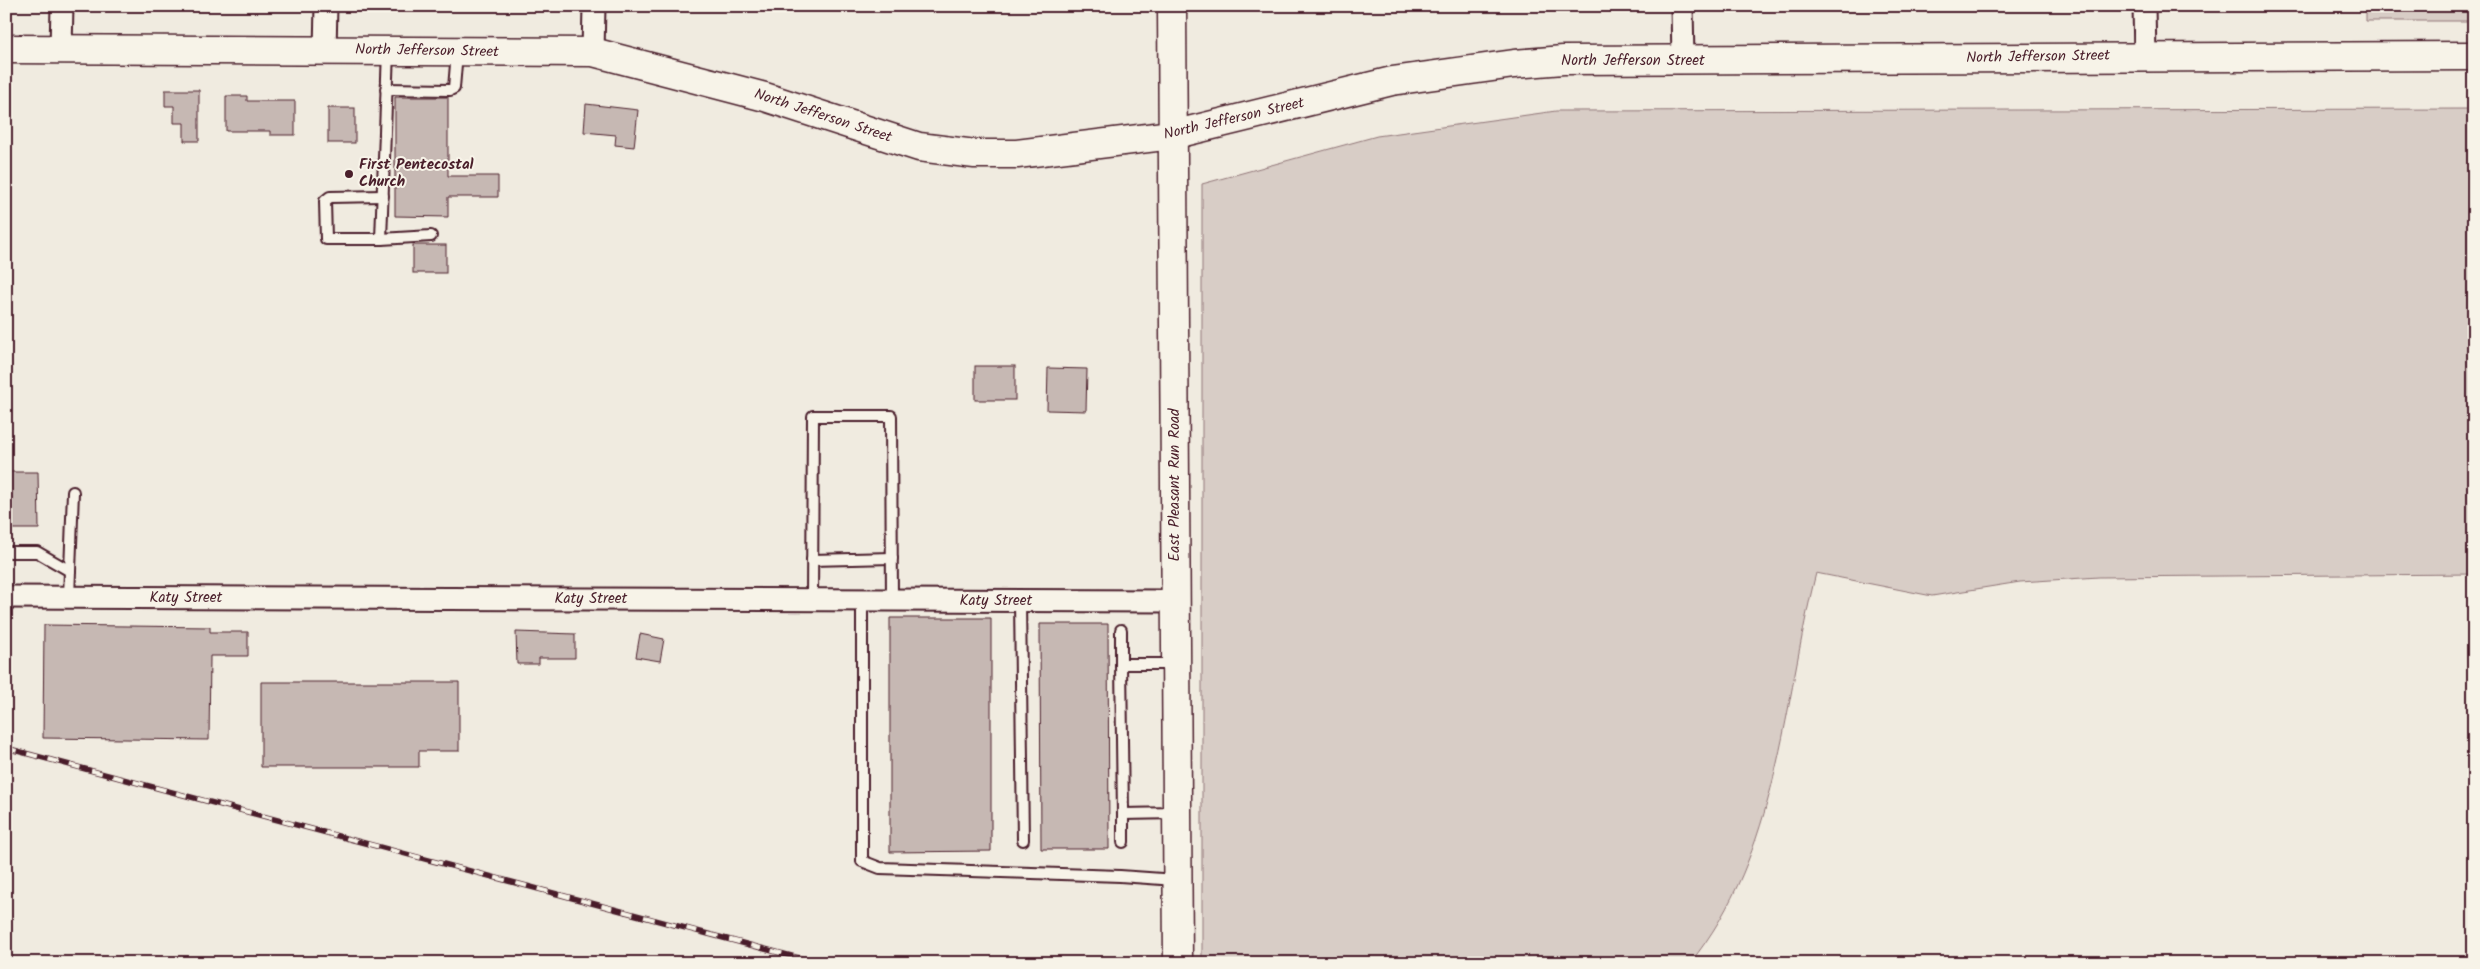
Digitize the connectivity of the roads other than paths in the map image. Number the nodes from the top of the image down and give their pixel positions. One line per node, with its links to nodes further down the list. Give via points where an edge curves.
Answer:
1 (62, 6): 7 (street)
2 (326, 6): 9 (street)
3 (594, 6): 12 (street)
4 (1172, 6): 17 (street, East Pleasant Run Road)
5 (1682, 6): 15 (street)
6 (2144, 6): 13 (street)
7 (61, 48): 8 (street, North Jefferson Street); 9 (street, North Jefferson Street)
8 (6, 49)
9 (325, 50): 10 (street, North Jefferson Street)
10 (388, 50): 11 (street, North Jefferson Street); 16 (lane)
11 (457, 51): 12 (street, North Jefferson Street); 16 (lane, via 454,88)
12 (593, 52): 17 (street, North Jefferson Street, via 765,97 919,147 974,154 1017,154)
13 (2145, 56): 14 (street, North Jefferson Street); 15 (street, North Jefferson Street)
14 (2474, 56)
15 (1683, 61): 17 (street, North Jefferson Street, via 1563,60 1438,73 1392,80)
16 (386, 89): 18 (lane)
17 (1172, 135): 32 (street, East Pleasant Run Road)
18 (383, 196): 20 (lane); 20 (lane, via 330,197 325,201 326,239)
19 (431, 236): 20 (lane)
20 (381, 239)
21 (73, 492): 25 (lane)
22 (6, 552): 25 (lane, via 38,552)
23 (892, 558): 24 (lane); 24 (lane, via 891,416 813,416); 30 (lane)
24 (812, 560): 28 (lane)
25 (70, 571): 27 (lane)
26 (6, 597): 27 (street, Katy Street)
27 (69, 597): 28 (street, Katy Street)
28 (812, 600): 29 (street, Katy Street)
29 (862, 600): 30 (street, Katy Street); 40 (lane, via 862,861 880,868)
30 (892, 600): 31 (street, Katy Street)
31 (1020, 601): 32 (street, Katy Street); 38 (lane)
32 (1176, 601): 35 (street, East Pleasant Run Road)
33 (1121, 630): 34 (lane)
34 (1121, 664): 35 (lane); 36 (lane)
35 (1177, 664): 37 (street, East Pleasant Run Road)
36 (1123, 814): 37 (lane); 39 (lane)
37 (1178, 814): 40 (street, East Pleasant Run Road)
38 (1023, 840)
39 (1123, 842)
40 (1178, 880): 41 (street, East Pleasant Run Road)
41 (1178, 963)

